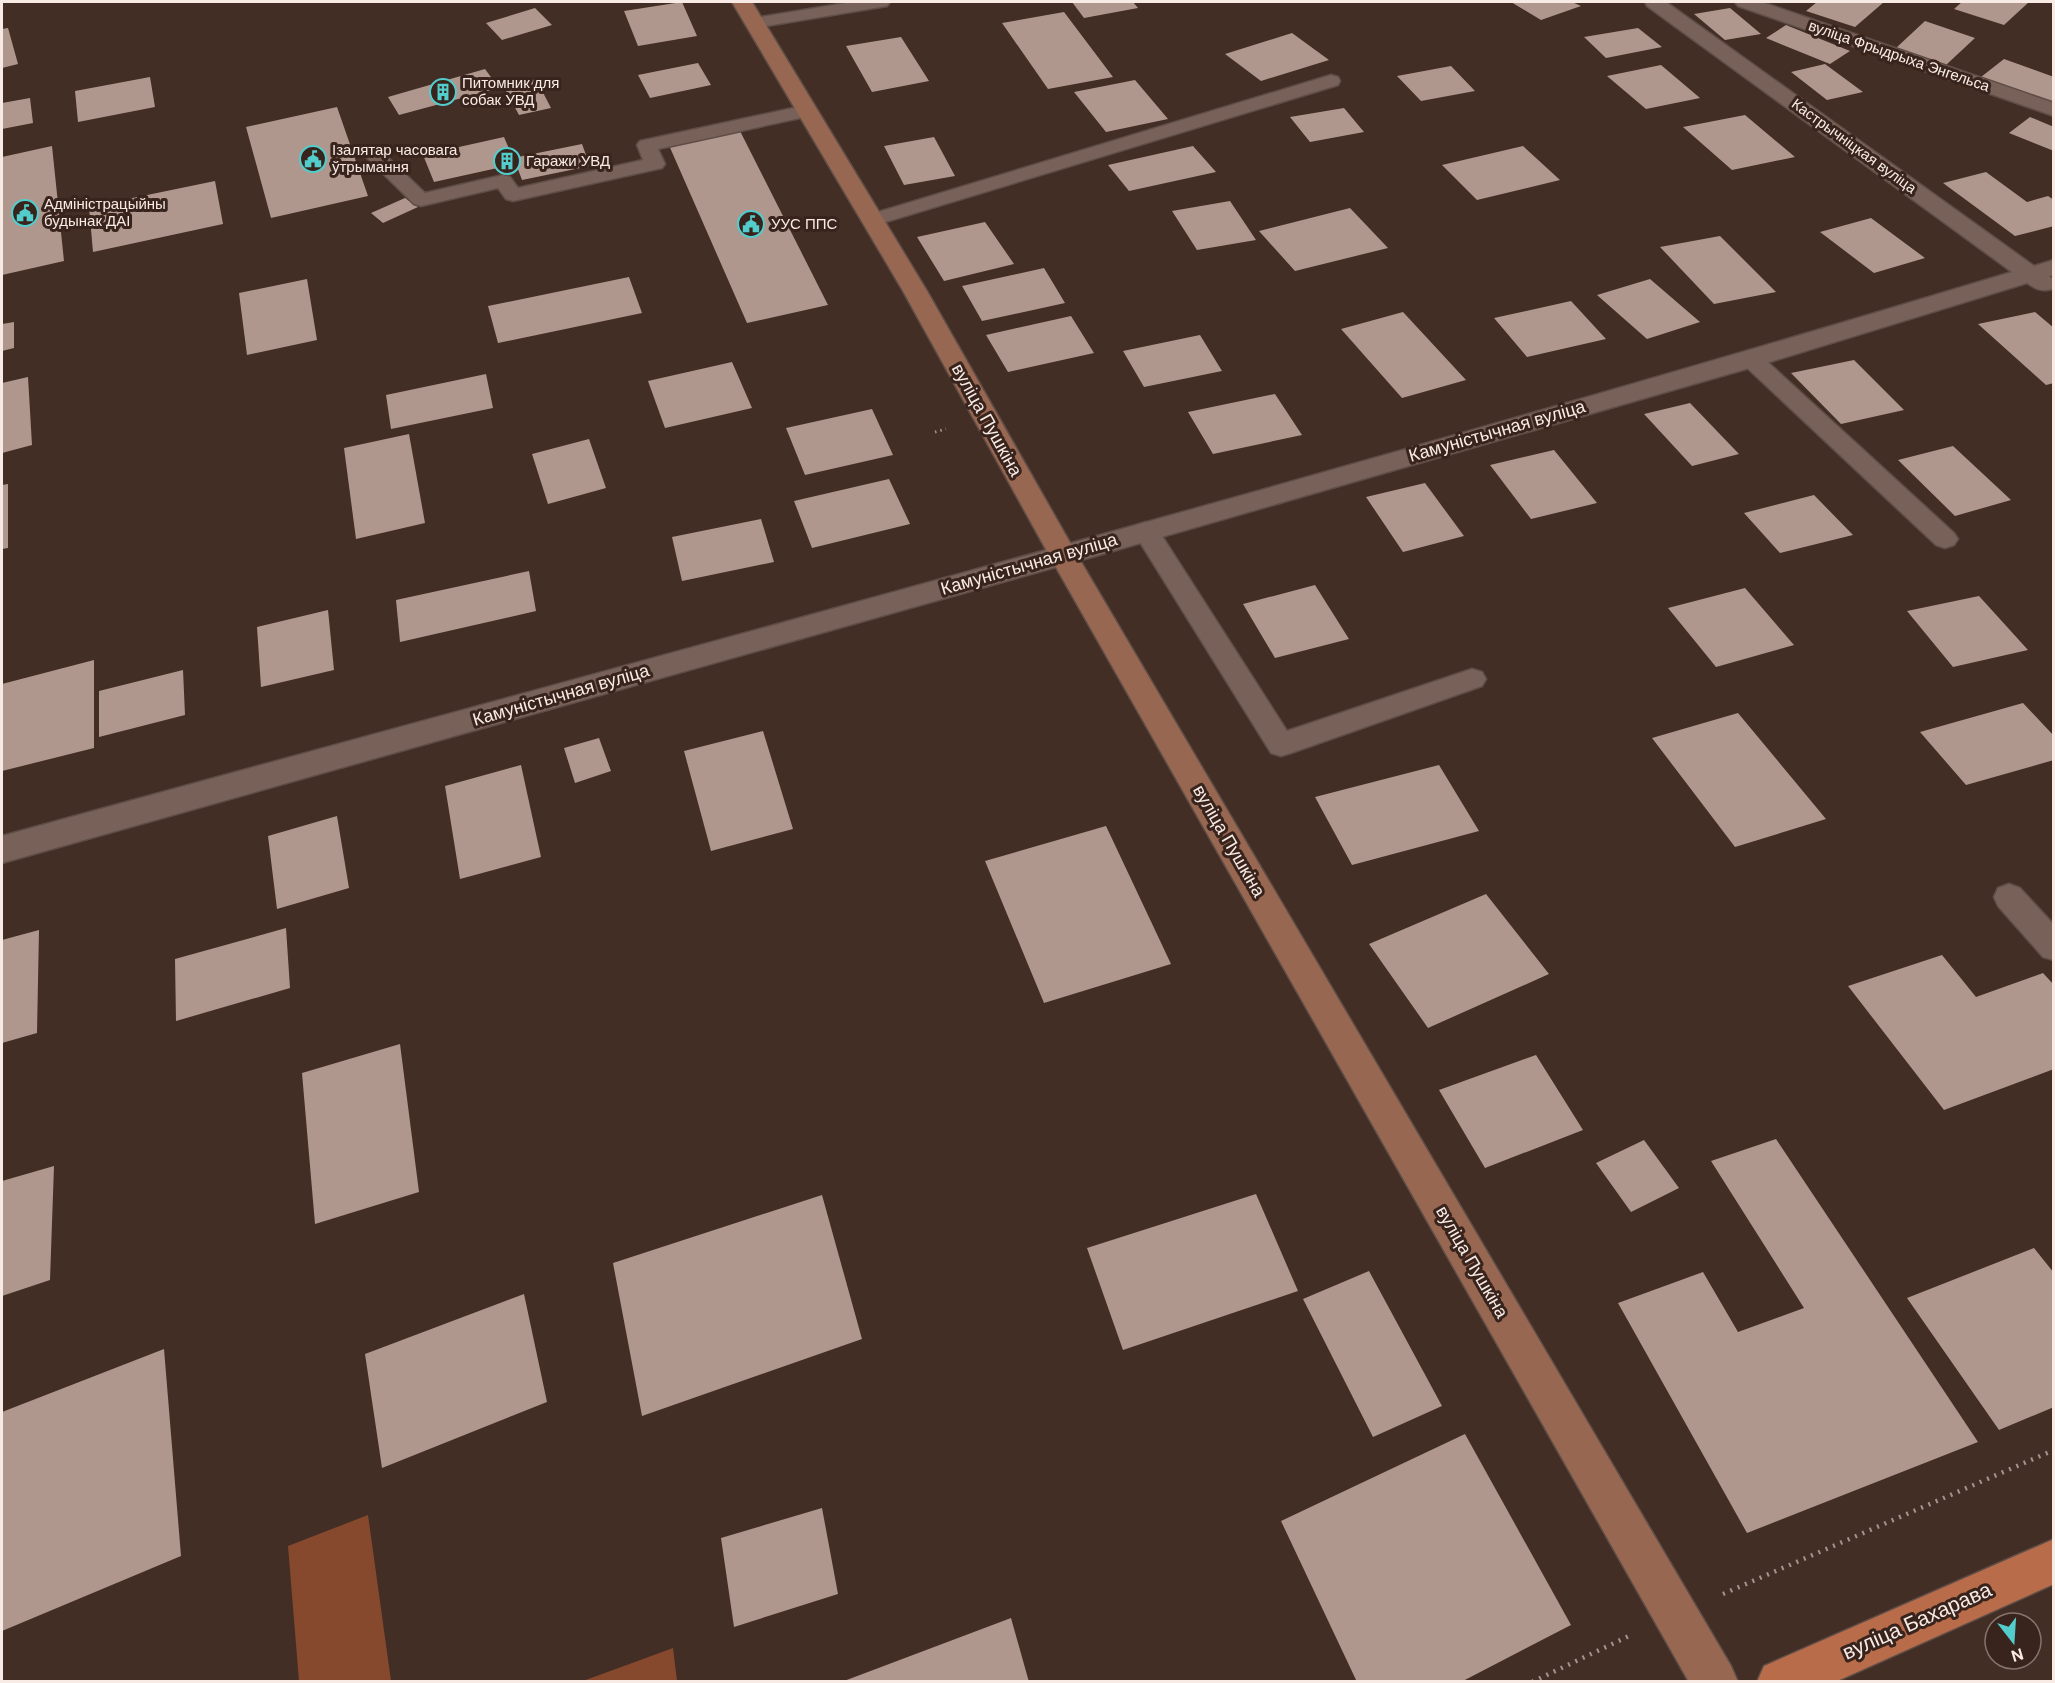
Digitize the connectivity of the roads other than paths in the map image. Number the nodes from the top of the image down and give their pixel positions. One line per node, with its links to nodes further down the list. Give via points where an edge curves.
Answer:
1 (881, 2): 4 (lane)
2 (1654, 2): 10 (street, Кастрычніцкая вуліца)
3 (1745, 2): 7 (street, вуліца Фрыдрыха Энгельса)
4 (749, 12): 6 (main road, вуліца Пушкіна)
5 (1331, 81): 9 (lane)
6 (807, 111): 8 (lane, via 646,145 655,164 513,195 503,181 421,200); 9 (main road, вуліца Пушкіна)
7 (2054, 111)
8 (371, 152)
9 (872, 220): 15 (main road, вуліца Пушкіна)
10 (2043, 271): 11 (street, Кастрычніцкая вуліца); 12 (street, Камуністычная вуліца)
11 (2054, 291)
12 (1751, 359): 13 (street, Камуністычная вуліца); 14 (lane)
13 (1146, 531): 15 (street, Камуністычная вуліца); 16 (lane, via 1281,745)
14 (1945, 539)
15 (1063, 555): 17 (street, Камуністычная вуліца); 21 (main road, вуліца Пушкіна)
16 (1472, 679)
17 (2, 850)
18 (2009, 897): 19 (lane)
19 (2054, 947)
20 (2054, 1561): 22 (main road, вуліца Бахарава)
21 (1715, 1682)
22 (1780, 1682)

